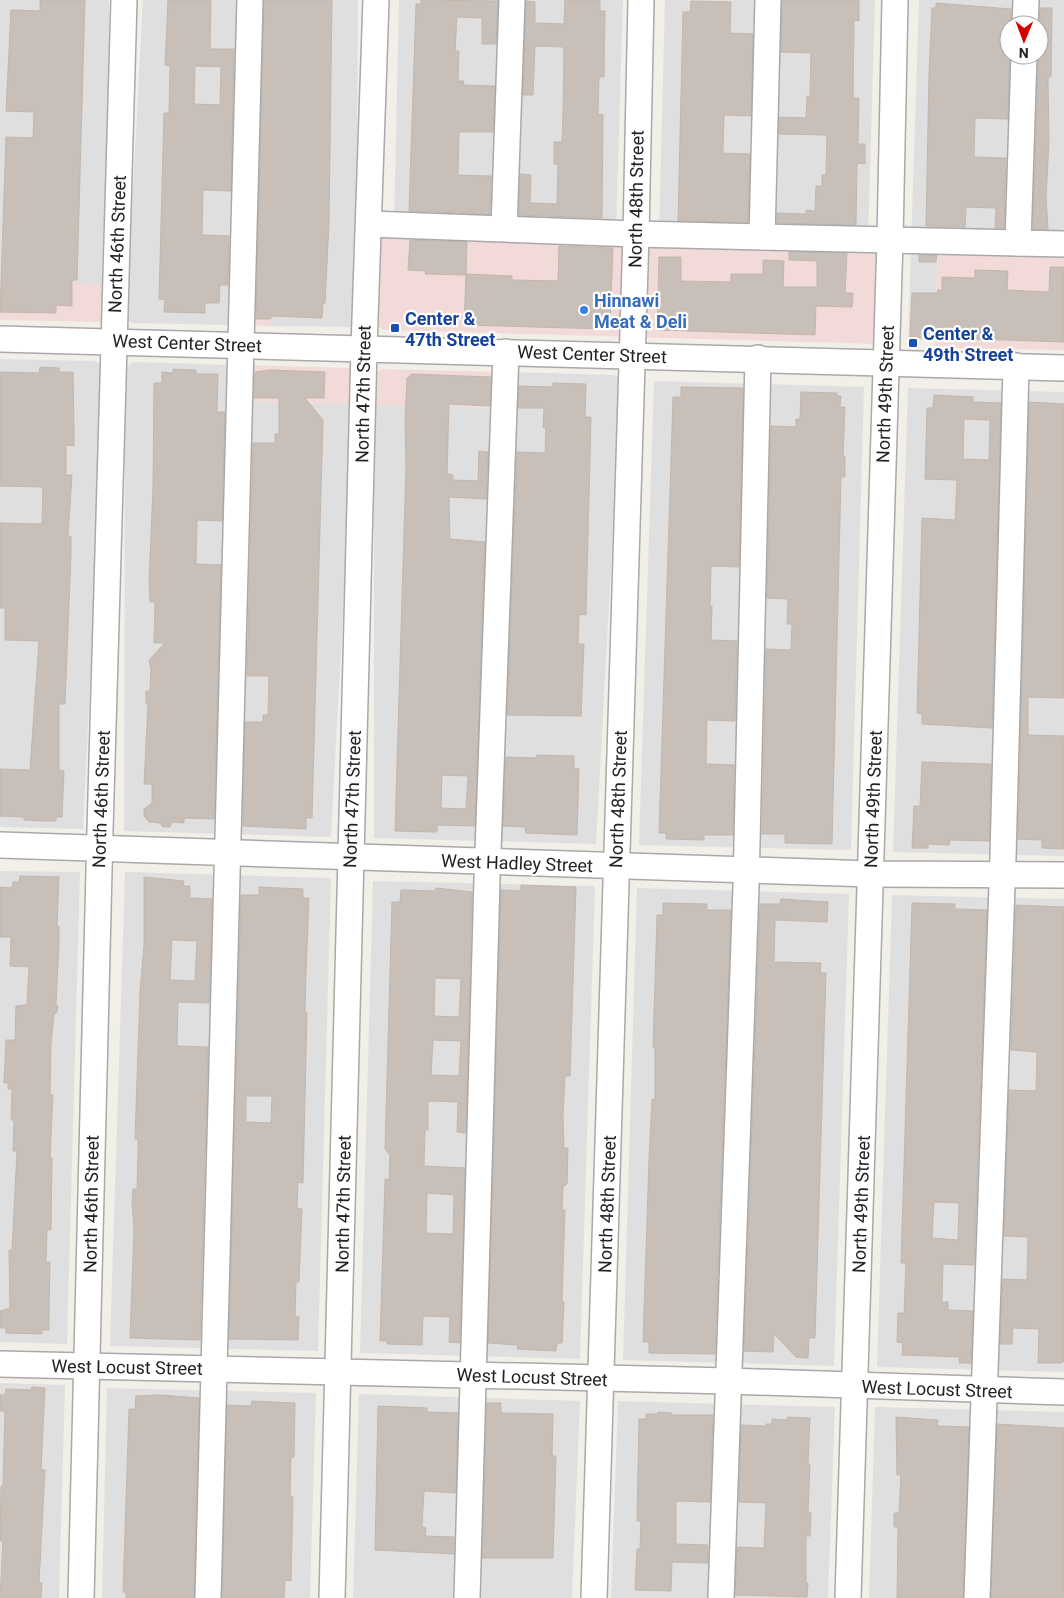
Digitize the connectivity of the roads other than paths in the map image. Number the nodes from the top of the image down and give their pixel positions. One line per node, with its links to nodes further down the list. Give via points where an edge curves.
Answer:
1 (124, 0): 19 (street, North 46th Street)
2 (250, 0): 20 (street)
3 (376, 0): 11 (street, North 47th Street)
4 (512, 0): 12 (street)
5 (641, 0): 13 (street, North 48th Street)
6 (768, 0): 14 (street)
7 (895, 0): 15 (street, North 49th Street)
8 (1026, 0): 9 (street)
9 (1025, 15)
10 (1024, 65): 16 (street)
11 (368, 224): 12 (street); 21 (street, North 47th Street)
12 (504, 228): 13 (street)
13 (636, 234): 14 (street); 23 (street, North 48th Street)
14 (762, 236): 15 (street)
15 (890, 240): 16 (street); 25 (street, North 49th Street)
16 (1018, 243): 17 (street)
17 (1064, 244)
18 (0, 339): 19 (street, West Center Street)
19 (114, 342): 20 (street, West Center Street); 29 (street, North 46th Street)
20 (240, 345): 21 (street, West Center Street); 30 (street)
21 (364, 348): 22 (street, West Center Street); 31 (street, North 47th Street)
22 (506, 352): 23 (street, West Center Street); 32 (street)
23 (631, 355): 24 (street, West Center Street); 33 (street, North 48th Street)
24 (758, 358): 25 (street, West Center Street); 34 (street)
25 (886, 362): 26 (street, West Center Street); 35 (street, North 49th Street)
26 (1016, 366): 27 (street, West Center Street); 36 (street)
27 (1064, 368)
28 (0, 845): 29 (street, West Hadley Street)
29 (99, 847): 30 (street, West Hadley Street); 39 (street, North 46th Street)
30 (226, 851): 31 (street, West Hadley Street); 40 (street)
31 (350, 858): 32 (street, West Hadley Street); 41 (street, North 47th Street)
32 (488, 862): 33 (street, West Hadley Street); 42 (street)
33 (616, 865): 34 (street, West Hadley Street); 43 (street, North 48th Street)
34 (746, 869): 35 (street, West Hadley Street); 44 (street)
35 (871, 874): 36 (street, West Hadley Street); 45 (street, North 49th Street)
36 (1001, 874): 37 (street, West Hadley Street); 46 (street)
37 (1064, 876)
38 (0, 1364): 39 (street, West Locust Street)
39 (87, 1366): 40 (street, West Locust Street); 48 (street, North 46th Street)
40 (214, 1369): 41 (street, West Locust Street); 49 (street)
41 (339, 1372): 42 (street, West Locust Street); 50 (street, North 47th Street)
42 (474, 1376): 43 (street, West Locust Street); 51 (street)
43 (602, 1379): 44 (street, West Locust Street); 52 (street, North 48th Street)
44 (728, 1381): 45 (street, West Locust Street); 53 (street)
45 (856, 1386): 46 (street, West Locust Street); 54 (street, North 49th Street)
46 (984, 1390): 47 (street, West Locust Street); 55 (street)
47 (1064, 1392)
48 (81, 1598)
49 (208, 1598)
50 (332, 1598)
51 (467, 1598)
52 (594, 1598)
53 (721, 1598)
54 (848, 1598)
55 (978, 1598)

